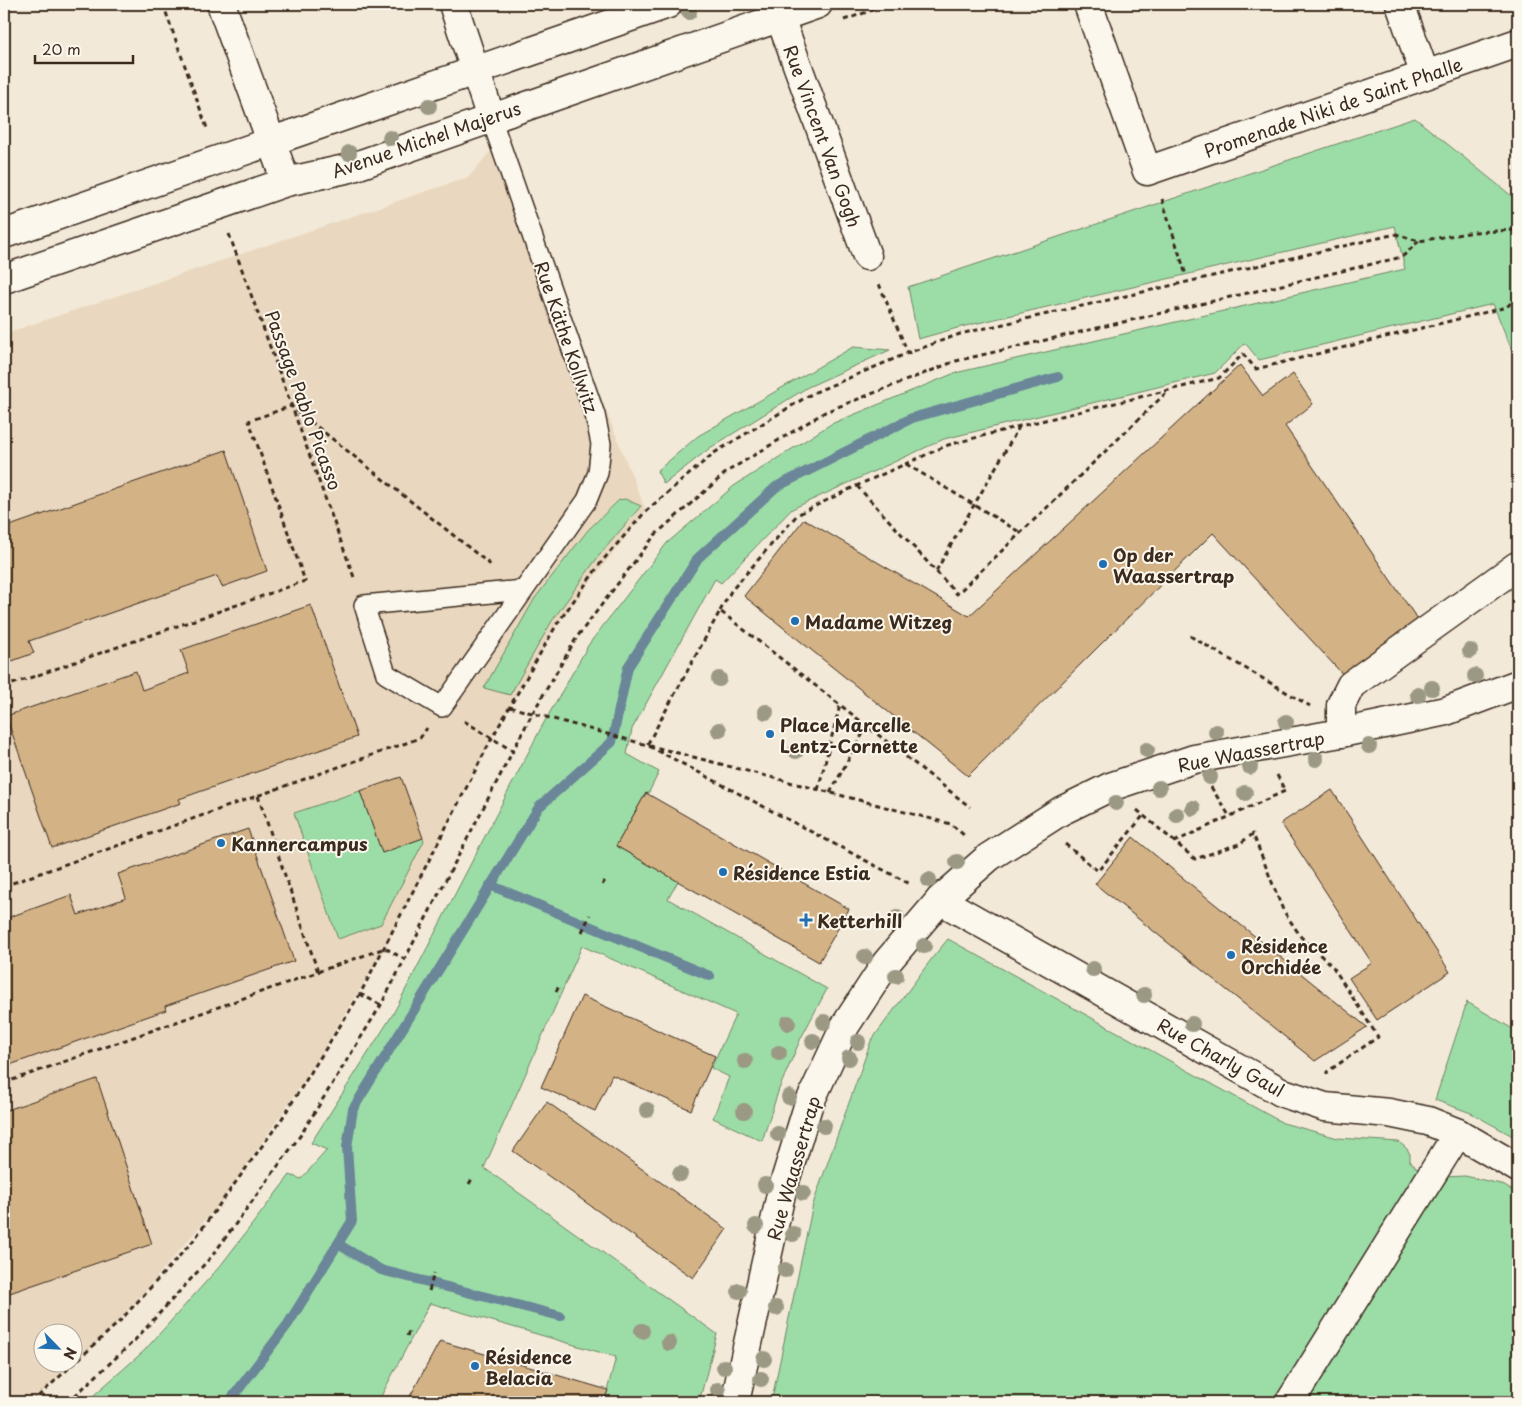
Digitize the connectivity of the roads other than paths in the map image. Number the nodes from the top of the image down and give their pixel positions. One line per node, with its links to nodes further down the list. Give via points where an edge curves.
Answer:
1 (221, 4): 12 (street)
2 (453, 4): 9 (street, Rue Käthe Kollwitz)
3 (668, 4): 9 (street)
4 (818, 4): 7 (street, Avenue Michel Majerus)
5 (1088, 4): 10 (street, Promenade Niki de Saint Phalle, via 1150,170)
6 (1400, 4): 10 (street)
7 (777, 10): 11 (street, Avenue Michel Majerus); 15 (street, Rue Vincent Van Gogh)
8 (1518, 43): 10 (street, Promenade Niki de Saint Phalle)
9 (476, 71): 11 (street, Rue Käthe Kollwitz); 12 (street)
10 (1425, 75)
11 (492, 118): 13 (street, Avenue Michel Majerus, via 350,168); 18 (lane, Rue Käthe Kollwitz, via 595,415 601,444 598,473 587,500)
12 (271, 142): 13 (street); 14 (street)
13 (286, 182): 16 (street, Avenue Michel Majerus)
14 (4, 234)
15 (867, 256)
16 (4, 279)
17 (1518, 568): 20 (street, Rue Waassertrap, via 1351,685 1341,705)
18 (523, 590): 18 (lane, Rue Käthe Kollwitz, via 442,707 386,674 364,605)
19 (1518, 684): 20 (street, Rue Waassertrap, via 1446,711)
20 (1341, 733): 21 (street, Rue Waassertrap, via 1194,759 1110,787 1061,811 989,857)
21 (940, 900): 22 (street, Rue Charly Gaul, via 1282,1093 1325,1107 1389,1113 1428,1121); 24 (street, Rue Waassertrap, via 887,962 845,1026 808,1106 782,1194)
22 (1458, 1133): 23 (street, Rue Charly Gaul); 25 (street)
23 (1518, 1168)
24 (734, 1402)
25 (1290, 1402)

